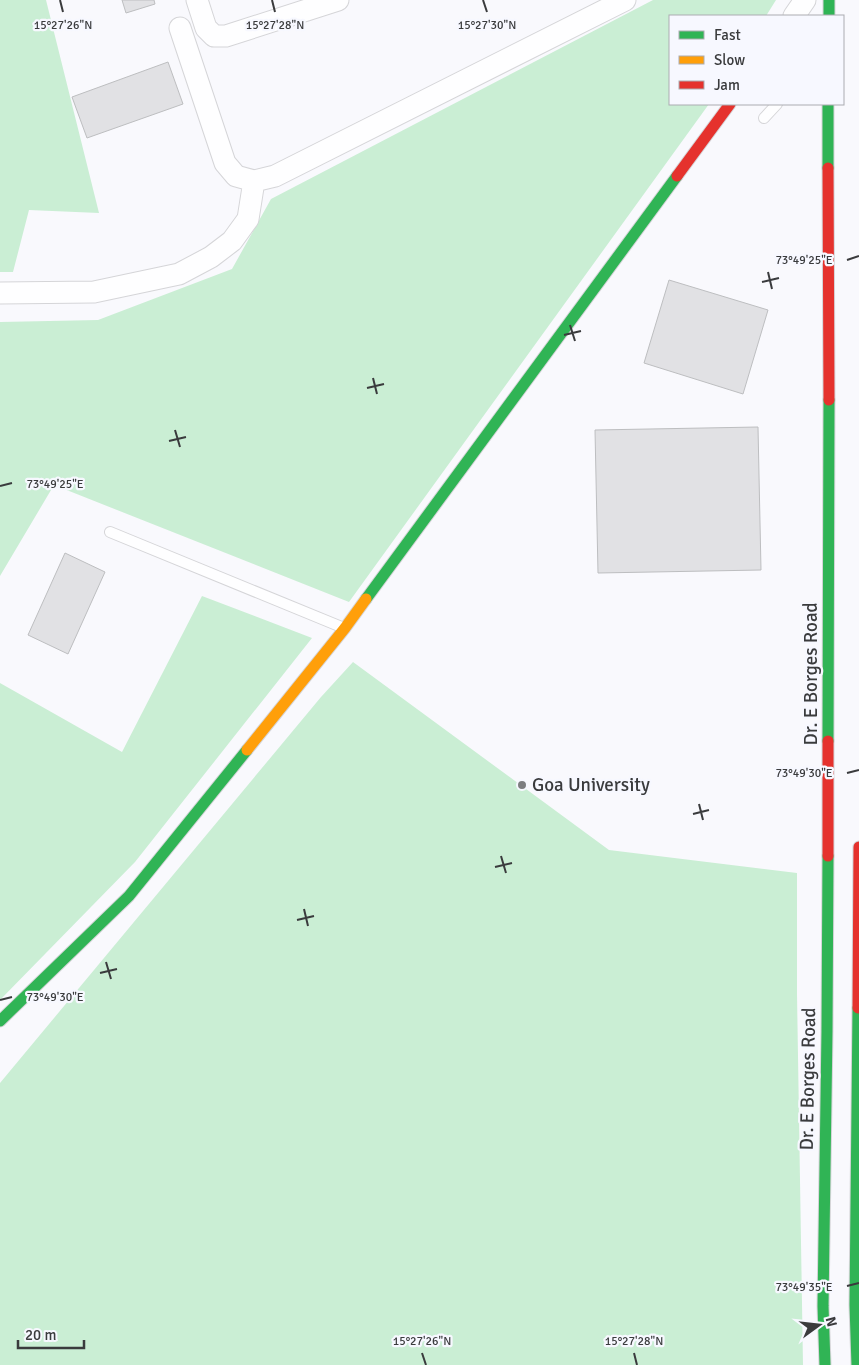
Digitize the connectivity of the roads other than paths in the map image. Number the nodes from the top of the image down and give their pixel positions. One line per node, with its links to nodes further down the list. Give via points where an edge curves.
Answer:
1 (197, 0): 2 (street, via 206,28 214,36 226,36)
2 (338, 0)
3 (625, 0): 13 (street, via 275,176)
4 (805, 0): 6 (street)
5 (829, 0): 7 (main road)
6 (795, 15)
7 (829, 15)
8 (180, 28): 13 (street, via 225,162 236,176)
9 (729, 105): 16 (main road)
10 (776, 105): 12 (lane)
11 (828, 105): 19 (main road, Dr. E Borges Road, via 830,577)
12 (764, 118)
13 (254, 181): 14 (street, via 248,218 232,241 212,257 179,274 94,292)
14 (0, 293)
15 (110, 532): 16 (lane)
16 (345, 628): 18 (main road, via 129,896)
17 (859, 847): 20 (main road)
18 (0, 1021)
19 (825, 1365)
20 (857, 1365)

